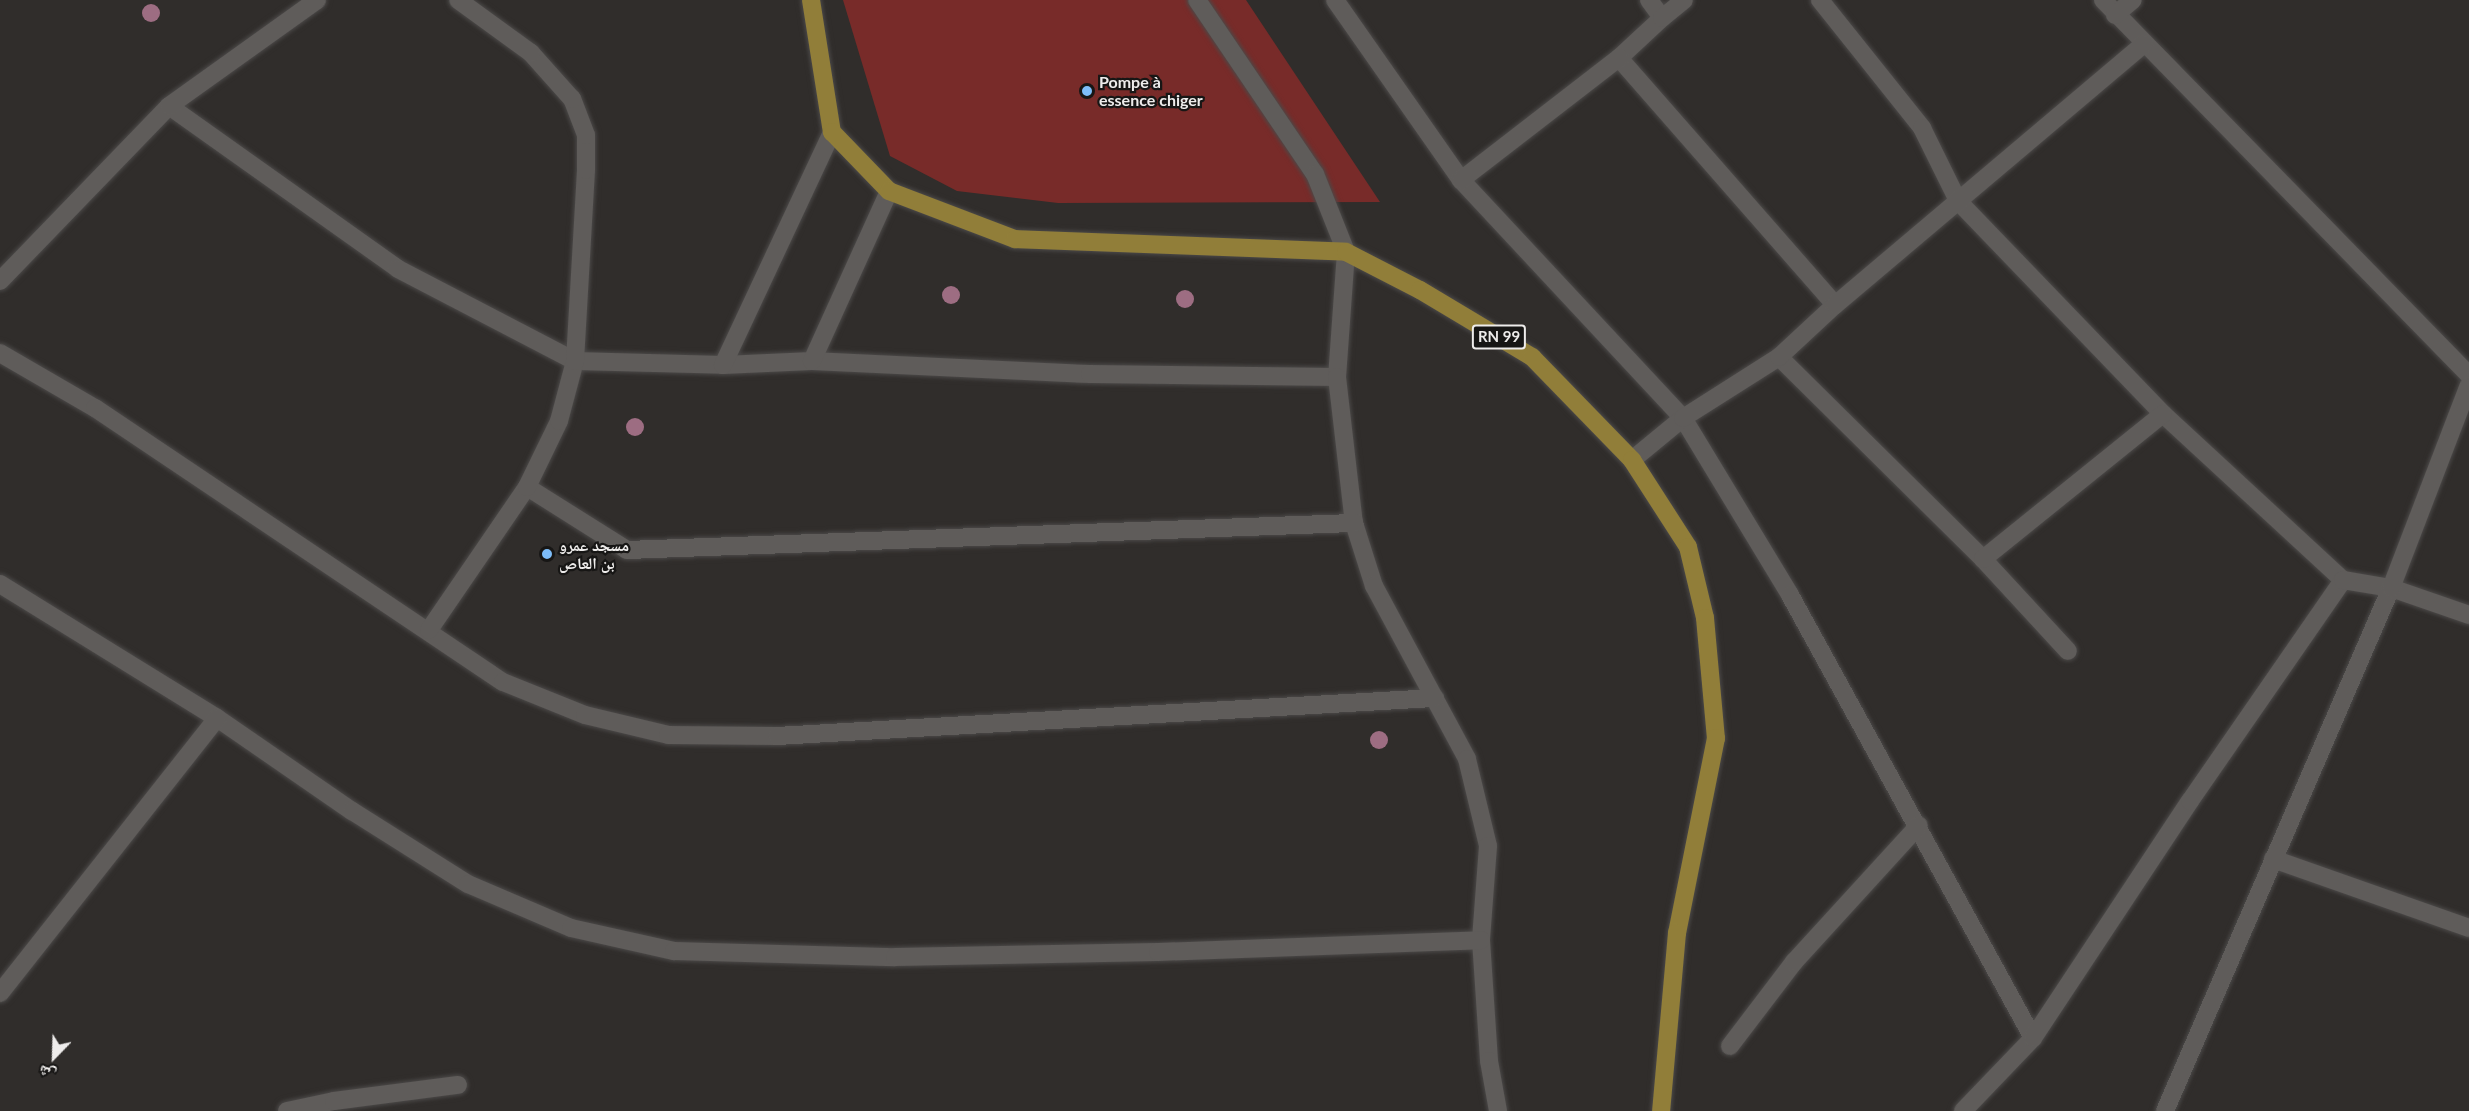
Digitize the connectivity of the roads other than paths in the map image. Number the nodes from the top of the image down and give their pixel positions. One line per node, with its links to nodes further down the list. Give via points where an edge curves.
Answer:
1 (317, 0): 15 (street)
2 (458, 0): 25 (street, via 531,53 572,99 586,135)
3 (811, 0): 16 (main road)
4 (1197, 0): 20 (street, via 1315,174)
5 (1335, 0): 17 (street)
6 (1649, 0): 12 (street)
7 (1684, 0): 12 (street)
8 (1820, 0): 19 (street, via 1922,128)
9 (2103, 0): 11 (street)
10 (2133, 0): 11 (street)
11 (2115, 15): 13 (street)
12 (1662, 18): 14 (street)
13 (2144, 44): 19 (street); 28 (street)
14 (1619, 58): 17 (street); 22 (street)
15 (169, 106): 21 (street); 25 (street, via 398,269)
16 (832, 132): 18 (main road, RN 99); 27 (street)
17 (1461, 180): 32 (street)
18 (889, 191): 20 (main road, RN 99, via 1015,239); 26 (street)
19 (1958, 201): 22 (street); 31 (street)
20 (1346, 252): 29 (street); 33 (main road, RN 99, via 1420,290 1532,357)
21 (0, 281)
22 (1835, 305): 24 (street)
23 (0, 353): 41 (street, via 95,408)
24 (1779, 357): 32 (street); 36 (street)
25 (574, 361): 27 (street); 34 (street, via 559,421)
26 (812, 361): 27 (street); 29 (street, via 1090,374)
27 (723, 365)
28 (2469, 375)
29 (1337, 376): 35 (street)
30 (2469, 385): 39 (street)
31 (2163, 414): 36 (street); 37 (street)
32 (1683, 418): 33 (street); 45 (street, via 1790,595)
33 (1632, 460): 55 (main road, RN 99, via 1688,547 1705,618 1716,738 1677,933)
34 (527, 487): 35 (street, via 627,550); 41 (street)
35 (1354, 523): 43 (street, via 1374,585)
36 (1983, 559): 42 (street)
37 (2343, 580): 39 (street); 50 (street)
38 (0, 584): 44 (street)
39 (2391, 588): 40 (street); 46 (street)
40 (2469, 615)
41 (429, 630): 43 (street, via 503,682 585,715 668,735 789,736)
42 (2068, 651)
43 (1435, 698): 48 (street, via 1467,759 1488,846)
44 (217, 718): 48 (street, via 352,811 468,884 572,928 674,951 895,957); 49 (street)
45 (1919, 825): 50 (street); 51 (street, via 1794,962)
46 (2273, 859): 47 (street); 57 (street)
47 (2469, 928)
48 (1481, 940): 54 (street, via 1489,1061)
49 (0, 993)
50 (2033, 1038): 56 (street)
51 (1730, 1046)
52 (458, 1084): 53 (street)
53 (287, 1111)
54 (1498, 1111)
55 (1661, 1111)
56 (1963, 1111)
57 (2164, 1111)

